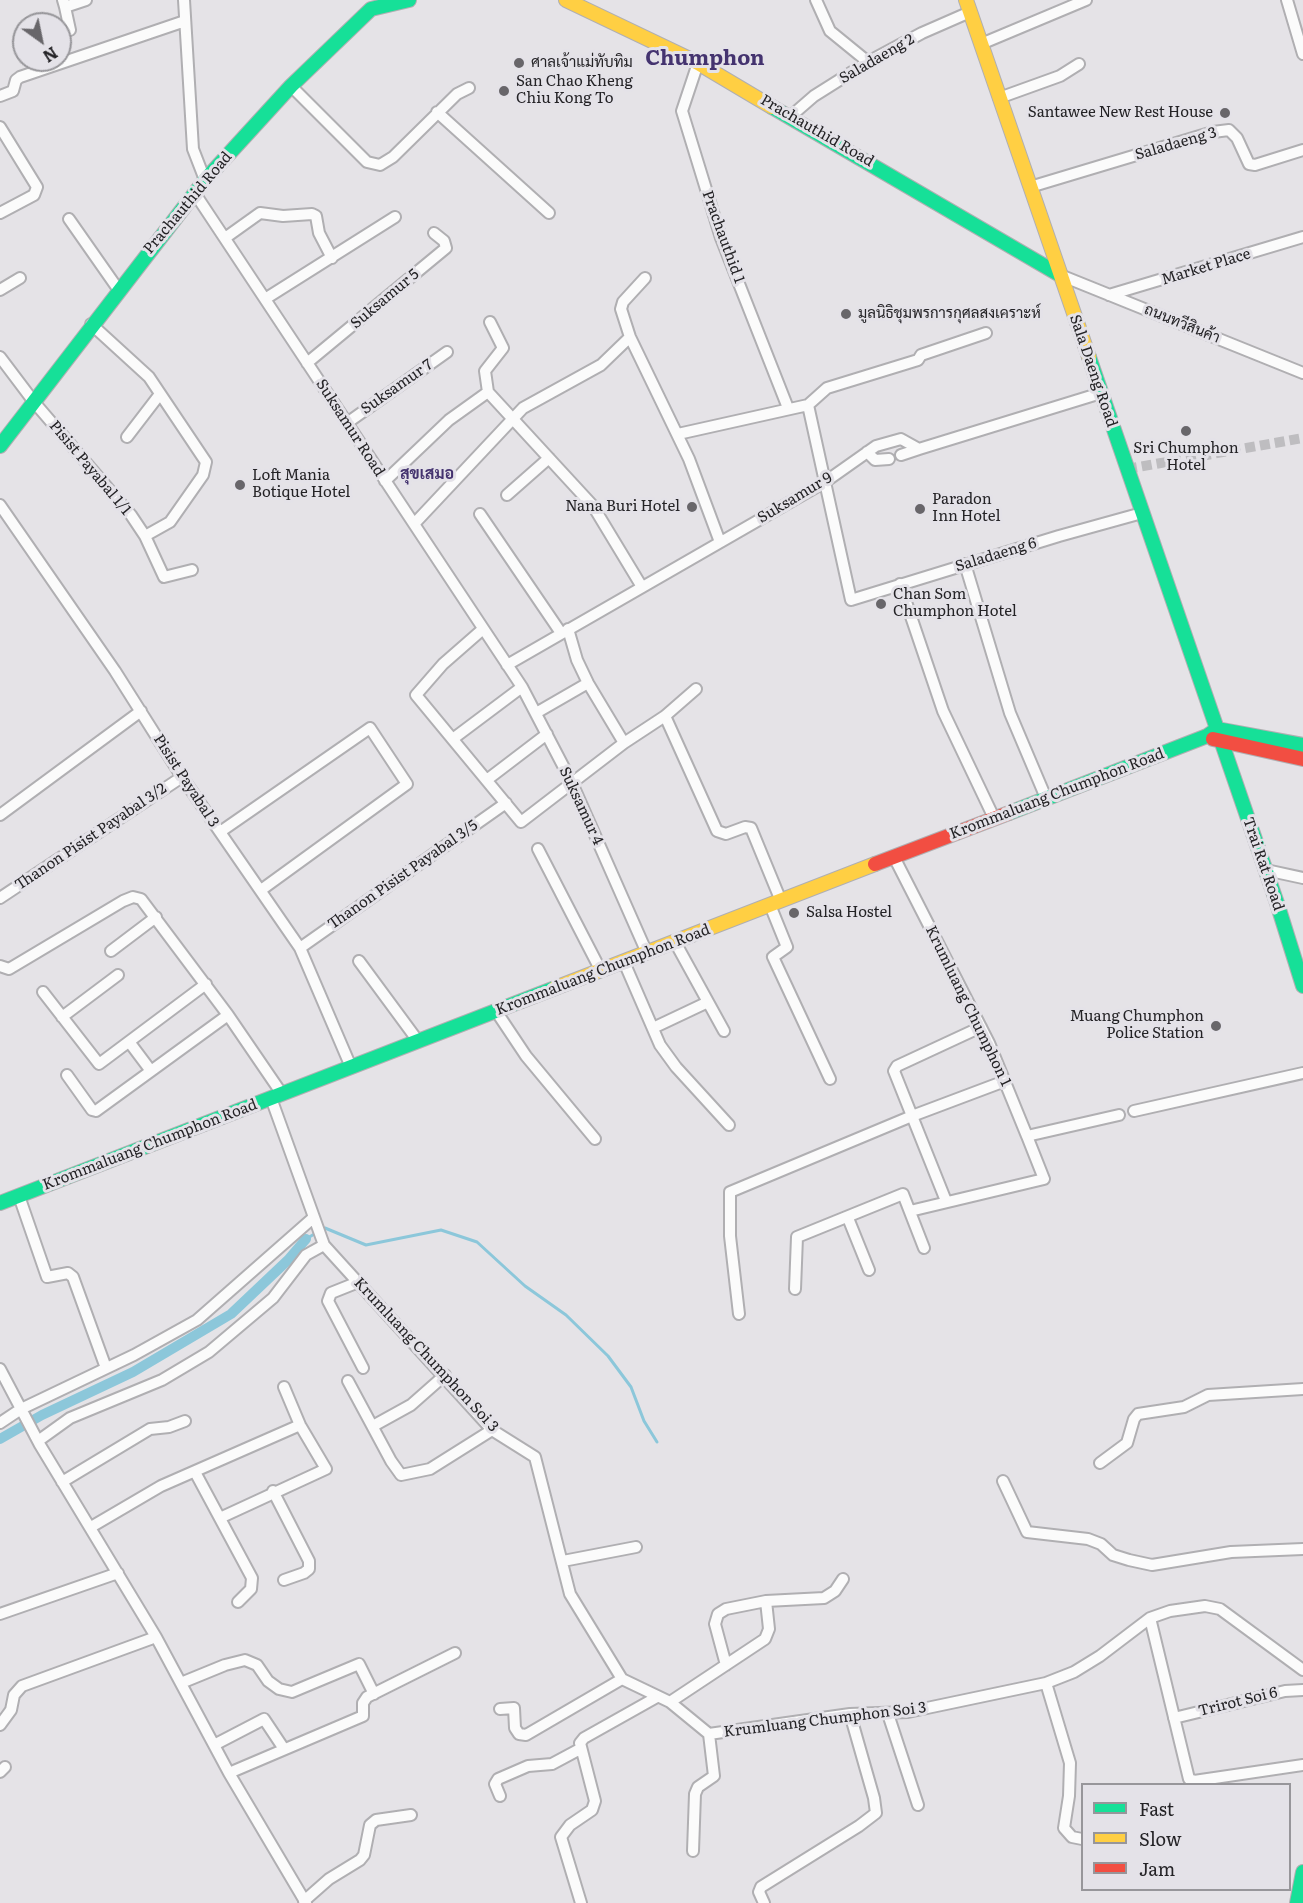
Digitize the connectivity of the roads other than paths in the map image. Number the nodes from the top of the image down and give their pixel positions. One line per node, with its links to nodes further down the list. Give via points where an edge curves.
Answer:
1 (86, 0): 8 (street)
2 (184, 0): 11 (street)
3 (410, 0): 9 (street, Prachauthid Road)
4 (566, 0): 15 (street, Prachauthid Road)
5 (816, 0): 14 (street, via 830,31)
6 (1086, 0): 12 (street)
7 (1287, 0): 13 (street)
8 (64, 4)
9 (370, 4): 17 (street, Prachauthid Road)
10 (968, 6): 12 (street, Sala Daeng Road); 14 (street, Saladaeng 2)
11 (185, 21): 19 (street, via 20,77 13,91); 25 (street, via 193,149)
12 (981, 44): 20 (street, Sala Daeng Road)
13 (1303, 54)
14 (868, 62): 22 (street, Saladaeng 2, via 814,96)
15 (698, 63): 22 (street, Prachauthid Road); 56 (street, Prachauthid 1, via 681,111 721,238)
16 (1079, 64): 20 (street, via 1060,76)
17 (291, 86): 21 (street, via 372,165 386,163); 25 (street, Prachauthid Road)
18 (469, 88): 21 (street)
19 (0, 96)
20 (999, 98): 26 (street, Sala Daeng Road)
21 (437, 112): 29 (street)
22 (791, 116): 36 (street, Prachauthid Road)
23 (0, 127): 28 (street, via 38,187 34,195)
24 (1303, 150): 26 (street, Saladaeng 3, via 1249,164 1229,130 1213,132)
25 (205, 180): 27 (street, Prachauthid Road)
26 (1030, 187): 36 (street, Sala Daeng Road)
27 (194, 192): 34 (street, Suksamur Road); 39 (street, Prachauthid Road)
28 (0, 213)
29 (549, 213)
30 (395, 217): 35 (street)
31 (69, 219): 39 (street)
32 (434, 233): 49 (street, Suksamur 5, via 446,248)
33 (1303, 237): 41 (street, Market Place)
34 (225, 238): 35 (street, via 260,213 312,214); 42 (street, Suksamur Road)
35 (332, 258): 42 (street)
36 (1060, 275): 41 (street, ถนนทวีสินค้า); 52 (street, Sala Daeng Road)
37 (20, 278): 40 (street)
38 (645, 278): 46 (street, via 621,309)
39 (118, 289): 44 (street, Prachauthid Road)
40 (0, 290)
41 (1109, 295): 50 (street, ถนนทวีสินค้า)
42 (265, 298): 49 (street, Suksamur Road)
43 (489, 322): 51 (street, via 504,348 485,371)
44 (91, 324): 53 (street, via 149,377); 54 (street, Prachauthid Road)
45 (986, 333): 55 (street, via 921,355 918,360 827,388)
46 (630, 337): 57 (street, via 601,365 528,403); 59 (street)
47 (447, 352): 58 (street, Suksamur 7)
48 (0, 357): 54 (street, Pisist Payabal 1/1)
49 (307, 363): 58 (street, Suksamur Road)
50 (1303, 373)
51 (488, 392): 57 (street); 67 (street, via 449,420)
52 (1101, 393): 62 (street); 71 (street, Sala Daeng Road)
53 (160, 394): 60 (street); 74 (street, via 206,462 203,475 170,522)
54 (34, 402): 61 (street, Prachauthid Road); 74 (street, Pisist Payabal 1/1, via 91,466)
55 (808, 405): 56 (street); 68 (street)
56 (788, 408): 59 (street)
57 (512, 419): 65 (street); 73 (street)
58 (347, 423): 67 (street, Suksamur Road)
59 (678, 434): 75 (street)
60 (127, 436)
61 (0, 446)
62 (919, 449): 63 (street, Suksamur 9, via 901,439); 64 (street)
63 (867, 452): 66 (street, via 874,460); 68 (street, Suksamur 9)
64 (901, 455)
65 (549, 458): 69 (street); 79 (street, via 593,506)
66 (889, 459)
67 (386, 481): 73 (street, Suksamur Road)
68 (825, 482): 75 (street, Suksamur 9); 78 (street, Saladaeng 6, via 851,600)
69 (507, 495)
70 (0, 505): 86 (street, Pisist Payabal 3)
71 (1142, 513): 76 (street, Saladaeng 6); 90 (street, Sala Daeng Road)
72 (480, 514): 81 (street)
73 (414, 524): 80 (street, Suksamur Road)
74 (145, 536): 77 (street, Pisist Payabal 1/1, via 164,577)
75 (720, 542): 79 (street, Suksamur 9)
76 (965, 564): 78 (street, Saladaeng 6); 98 (street, via 1010,713)
77 (192, 570)
78 (900, 584): 101 (street, via 943,711)
79 (642, 587): 81 (street, Suksamur 9)
80 (483, 629): 82 (street, Suksamur Road); 91 (street, via 443,664 416,695)
81 (565, 631): 82 (street, Suksamur 9); 83 (street)
82 (507, 665): 84 (street, Suksamur 4)
83 (588, 683): 87 (street); 92 (street)
84 (522, 687): 87 (street, Suksamur 4); 91 (street)
85 (696, 689): 88 (street)
86 (141, 711): 95 (street, Pisist Payabal 3); 100 (street)
87 (536, 712): 89 (street, Suksamur 4)
88 (665, 716): 92 (street); 109 (street, via 717,831 726,834 750,828)
89 (547, 734): 96 (street); 97 (street, Suksamur 4)
90 (1215, 736): 93 (street); 94 (street); 98 (street, Krommaluang Chumphon Road); 105 (street, Trai Rat Road)
91 (454, 738): 96 (street)
92 (624, 743): 97 (street)
93 (1303, 745)
94 (1303, 759)
95 (182, 777): 102 (street, Pisist Payabal 3); 108 (street, Thanon Pisist Payabal 3/2)
96 (488, 779): 99 (street)
97 (572, 783): 99 (street, via 521,822); 114 (street, Suksamur 4)
98 (1046, 798): 101 (street, Krommaluang Chumphon Road)
99 (506, 803): 112 (street, Thanon Pisist Payabal 3/5)
100 (0, 815)
101 (994, 818): 104 (street, Krommaluang Chumphon Road)
102 (220, 832): 107 (street, Pisist Payabal 3); 107 (street, via 370,728 407,784)
103 (538, 849): 118 (street)
104 (894, 857): 109 (street, Krommaluang Chumphon Road); 127 (street, Krumluang Chumphon 1)
105 (1266, 870): 106 (street); 121 (street, Trai Rat Road)
106 (1303, 878)
107 (261, 890): 112 (street, Pisist Payabal 3)
108 (0, 898)
109 (775, 903): 111 (street, Krommaluang Chumphon Road); 136 (street, via 787,947 773,957)
110 (156, 917): 113 (street); 117 (street, Krumluang Chumphon Soi 3, via 141,899 133,897 9,969); 120 (street, Krumluang Chumphon Soi 3)
111 (675, 942): 114 (street, Krommaluang Chumphon Road); 123 (street)
112 (300, 948): 132 (street, Pisist Payabal 3)
113 (111, 951)
114 (647, 953): 116 (street, Krommaluang Chumphon Road)
115 (359, 961): 130 (street)
116 (624, 962): 118 (street, Krommaluang Chumphon Road); 128 (street)
117 (0, 966)
118 (601, 970): 124 (street, Krommaluang Chumphon Road)
119 (118, 975): 126 (street)
120 (206, 984): 125 (street, Krumluang Chumphon Soi 3); 131 (street)
121 (1303, 985)
122 (43, 992): 126 (street)
123 (708, 1002): 128 (street); 129 (street)
124 (496, 1011): 130 (street, Krommaluang Chumphon Road); 144 (street, via 526,1056)
125 (228, 1015): 133 (street); 138 (street, Krumluang Chumphon Soi 3)
126 (62, 1017): 131 (street, via 99,1065)
127 (981, 1027): 137 (street, Krumluang Chumphon 1); 141 (street, via 897,1066 894,1071)
128 (653, 1028): 142 (street, via 676,1067)
129 (724, 1031)
130 (418, 1041): 132 (street, Krommaluang Chumphon Road)
131 (130, 1043): 133 (street)
132 (351, 1067): 138 (street, Krommaluang Chumphon Road)
133 (152, 1071): 135 (street, via 96,1111)
134 (1303, 1073): 139 (street)
135 (67, 1075)
136 (830, 1079)
137 (1005, 1081): 141 (street); 143 (street, Krumluang Chumphon 1)
138 (277, 1096): 145 (street, Krommaluang Chumphon Road); 150 (street, Krumluang Chumphon Soi 3)
139 (1134, 1111)
140 (1119, 1115): 143 (street)
141 (912, 1116): 146 (street); 156 (street, via 730,1192 730,1236)
142 (729, 1125)
143 (1027, 1136): 146 (street, Krumluang Chumphon 1, via 1044,1179)
144 (595, 1139)
145 (19, 1196): 147 (street, Krommaluang Chumphon Road); 157 (street, via 47,1277 68,1273 73,1276)
146 (946, 1201): 148 (street)
147 (0, 1203)
148 (910, 1211): 149 (street, via 903,1194); 152 (street)
149 (848, 1218): 153 (street); 155 (street, via 797,1237)
150 (314, 1220): 151 (street, Krumluang Chumphon Soi 3); 157 (street, via 197,1320)
151 (323, 1243): 154 (street, Krumluang Chumphon Soi 3); 170 (street, via 306,1255 273,1299 209,1352 162,1380 70,1419)
152 (924, 1248)
153 (869, 1270)
154 (356, 1283): 158 (street, via 331,1293 328,1301); 160 (street, Krumluang Chumphon Soi 3)
155 (795, 1289)
156 (739, 1314)
157 (106, 1368): 164 (street)
158 (363, 1368)
159 (0, 1369): 164 (street)
160 (445, 1375): 168 (street, via 411,1405); 169 (street, Krumluang Chumphon Soi 3)
161 (348, 1381): 168 (street)
162 (284, 1387): 167 (street)
163 (1303, 1389): 171 (street, via 1208,1395 1184,1407 1138,1414 1127,1443)
164 (22, 1410): 166 (street); 170 (street)
165 (185, 1421): 174 (street, via 150,1429)
166 (0, 1423)
167 (300, 1425): 172 (street); 175 (street, via 326,1469)
168 (373, 1426): 169 (street, via 401,1475 430,1469)
169 (492, 1430): 180 (street, Krumluang Chumphon Soi 3, via 535,1457)
170 (37, 1440): 174 (street)
171 (1100, 1463)
172 (195, 1472): 176 (street); 177 (street, via 161,1486)
173 (1003, 1481): 179 (street, via 1028,1532 1088,1539 1129,1560 1152,1565 1231,1552)
174 (62, 1482): 177 (street)
175 (273, 1491): 176 (street); 183 (street, via 309,1561 309,1569 304,1573)
176 (222, 1517): 185 (street, via 252,1578 251,1589)
177 (91, 1527): 181 (street)
178 (636, 1547): 180 (street)
179 (1303, 1549)
180 (563, 1561): 192 (street, Krumluang Chumphon Soi 3, via 570,1594)
181 (118, 1573): 186 (street); 188 (street)
182 (843, 1579): 184 (street, via 824,1598)
183 (284, 1580)
184 (766, 1601): 190 (street, via 768,1635); 190 (street, via 718,1614 716,1624)
185 (238, 1602)
186 (0, 1614)
187 (1150, 1618): 191 (street, Krumluang Chumphon Soi 3, via 1206,1606 1221,1609); 194 (street, Krumluang Chumphon Soi 3, via 1100,1656); 202 (street)
188 (156, 1637): 193 (street); 203 (street, via 22,1686)
189 (455, 1653): 196 (street)
190 (726, 1665): 198 (street)
191 (1303, 1670)
192 (622, 1679): 197 (street, Krumluang Chumphon Soi 3); 199 (street, via 526,1735 515,1728 514,1708)
193 (181, 1683): 196 (street, via 245,1660 256,1665 279,1689 292,1692 359,1664); 205 (street)
194 (1046, 1683): 201 (street, Krumluang Chumphon Soi 3); 213 (street, via 1070,1763 1070,1796 1064,1828 1072,1837)
195 (1303, 1690): 202 (street, Trirot Soi 6)
196 (374, 1694): 206 (street, via 363,1703 363,1716)
197 (657, 1697): 198 (street, Krumluang Chumphon Soi 3); 207 (street, via 584,1738)
198 (670, 1702): 204 (street, Krumluang Chumphon Soi 3)
199 (500, 1709)
200 (850, 1714): 201 (street, Krumluang Chumphon Soi 3); 204 (street, Krumluang Chumphon Soi 3); 218 (street, via 876,1813 761,1887)
201 (888, 1714): 211 (street)
202 (1174, 1718): 208 (street, via 1187,1775 1194,1781)
203 (0, 1725)
204 (710, 1734): 214 (street, via 714,1776 698,1787 695,1794)
205 (214, 1745): 206 (street, via 264,1719); 209 (street)
206 (284, 1749): 209 (street)
207 (580, 1749): 210 (street, via 552,1764 528,1766 498,1779 495,1784); 217 (street, via 596,1801 592,1810 570,1825 561,1837)
208 (1303, 1765)
209 (229, 1773): 216 (street)
210 (500, 1796)
211 (918, 1805)
212 (411, 1815): 216 (street, via 376,1820 370,1825 360,1860 329,1879)
213 (1081, 1839)
214 (693, 1851)
215 (1303, 1872): 219 (street)
216 (305, 1902)
217 (581, 1903)
218 (764, 1903)
219 (1297, 1903)

